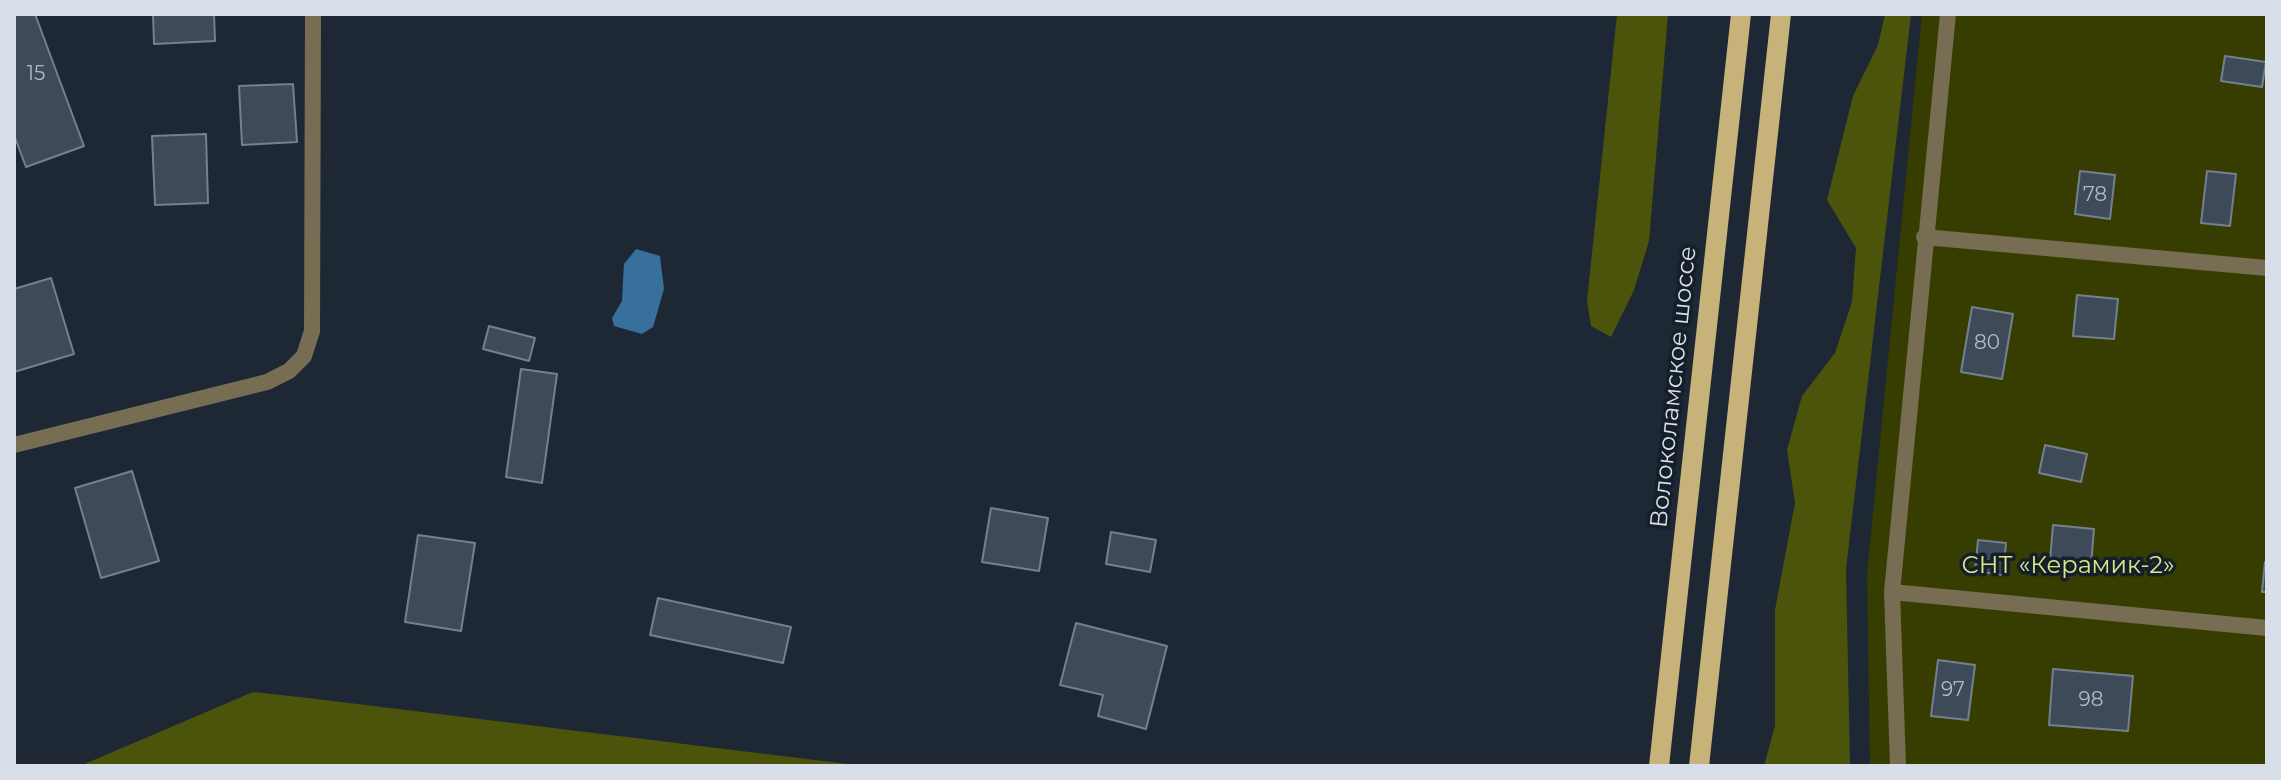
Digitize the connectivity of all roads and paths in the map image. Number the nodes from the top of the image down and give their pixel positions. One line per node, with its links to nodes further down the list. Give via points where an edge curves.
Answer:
1 (313, 14): 7 (lane, via 312,331 304,356 267,382)
2 (1741, 14): 10 (main road, Волоколамское шоссе)
3 (1781, 14): 11 (main road)
4 (1948, 14): 5 (lane)
5 (1924, 237): 6 (lane); 8 (lane)
6 (2267, 268)
7 (14, 445)
8 (1892, 592): 9 (lane); 12 (lane)
9 (2267, 628)
10 (1659, 766)
11 (1699, 766)
12 (1898, 766)

